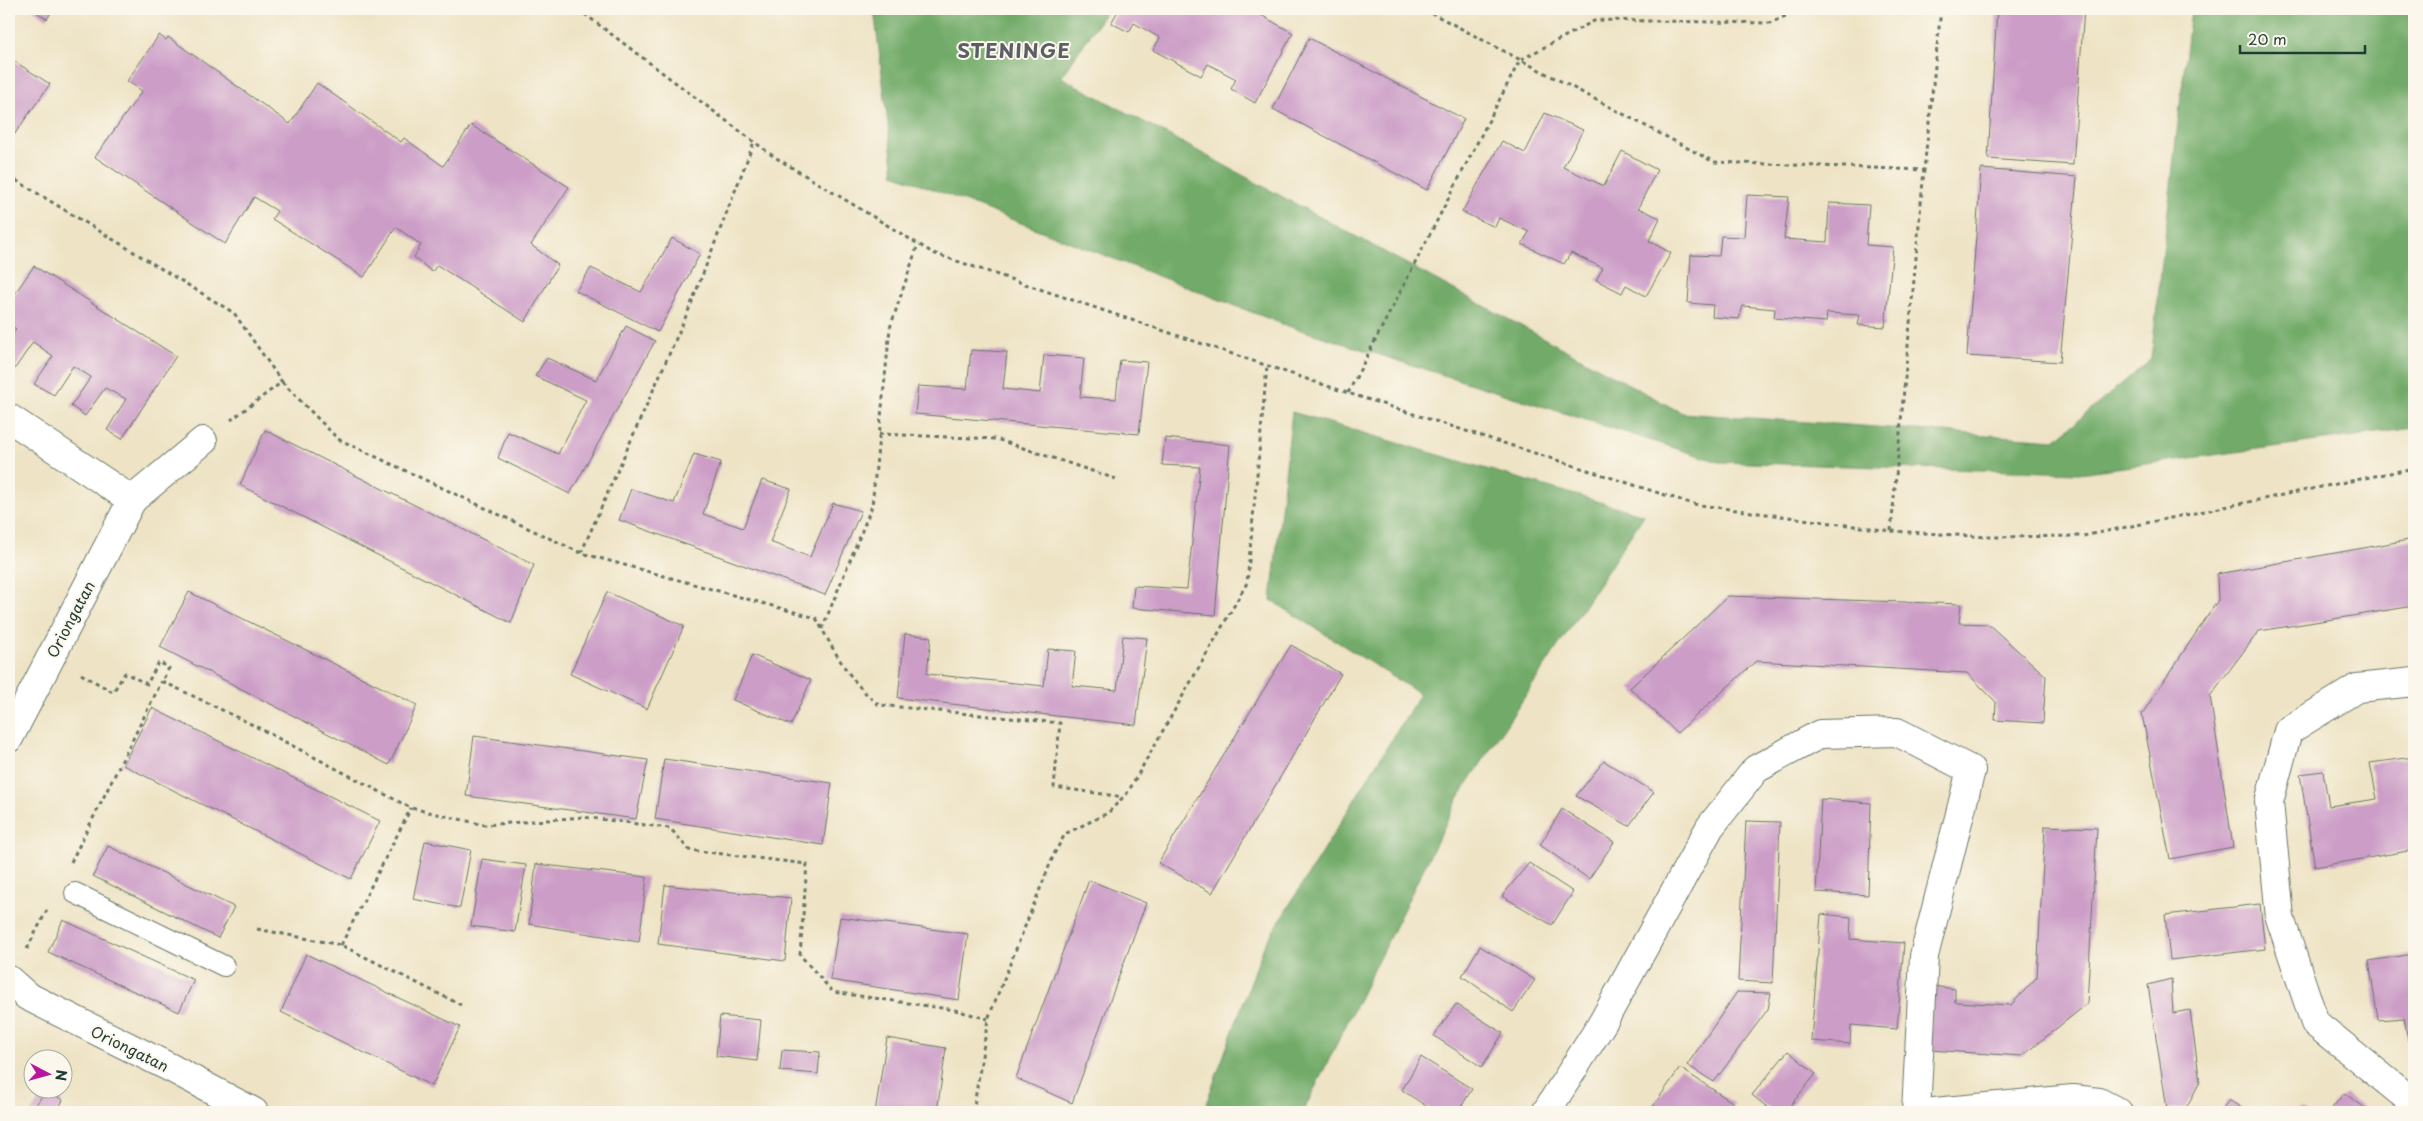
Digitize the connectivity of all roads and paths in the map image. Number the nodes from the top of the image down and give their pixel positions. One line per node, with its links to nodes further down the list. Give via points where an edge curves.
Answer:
1 (578, 9): 6 (path)
2 (1424, 9): 5 (path)
3 (1801, 9): 5 (path, via 1770,23 1596,20)
4 (1941, 9): 7 (path)
5 (1520, 60): 7 (path, via 1714,162); 12 (path)
6 (754, 142): 9 (path); 20 (path, via 690,307)
7 (1924, 170): 19 (path)
8 (9, 176): 11 (path, via 234,313)
9 (918, 244): 10 (path, via 932,253); 14 (path, via 890,328)
10 (1267, 366): 12 (path); 26 (path, via 1247,583 1138,775)
11 (282, 382): 15 (path); 20 (path, via 338,439)
12 (1348, 393): 19 (path, via 1693,504)
13 (9, 418): 18 (street)
14 (879, 434): 17 (path, via 996,439); 21 (path, via 872,506)
15 (203, 441): 18 (street, Oriongatan)
16 (2414, 468): 19 (path, via 2083,536 1989,538)
17 (1116, 479)
18 (132, 500): 22 (street, Oriongatan)
19 (1891, 531)
20 (581, 553): 21 (path, via 816,618)
21 (822, 629): 26 (path, via 860,690 879,705 1060,723 1054,787)
22 (50, 657): 23 (path, via 113,692 124,672 147,684 159,662 169,668); 25 (street, Oriongatan)
23 (162, 681): 27 (path); 28 (path)
24 (2414, 682): 38 (street, via 2357,688 2288,731 2269,802 2280,918 2315,1023)
25 (9, 738)
26 (1122, 797): 37 (path, via 1108,813 1066,834 1062,840)
27 (411, 808): 32 (path); 37 (path, via 484,825 583,816 670,828 689,850 807,864 800,955 832,992 954,1010)
28 (68, 867)
29 (75, 893): 34 (lane)
30 (51, 901): 33 (path, via 27,949)
31 (257, 929): 32 (path)
32 (341, 945): 36 (path)
33 (21, 953)
34 (224, 966)
35 (9, 980): 39 (street, Oriongatan, via 27,996)
36 (462, 1004)
37 (988, 1019): 40 (path)
38 (2414, 1103)
39 (254, 1112)
40 (974, 1112)
41 (1546, 1112): 42 (street, via 1603,1022 1710,827 1756,769 1820,734 1897,732 1970,770 1924,956)
42 (1916, 1112)
43 (1934, 1112): 44 (street, via 2072,1099 2099,1102)
44 (2118, 1112)

